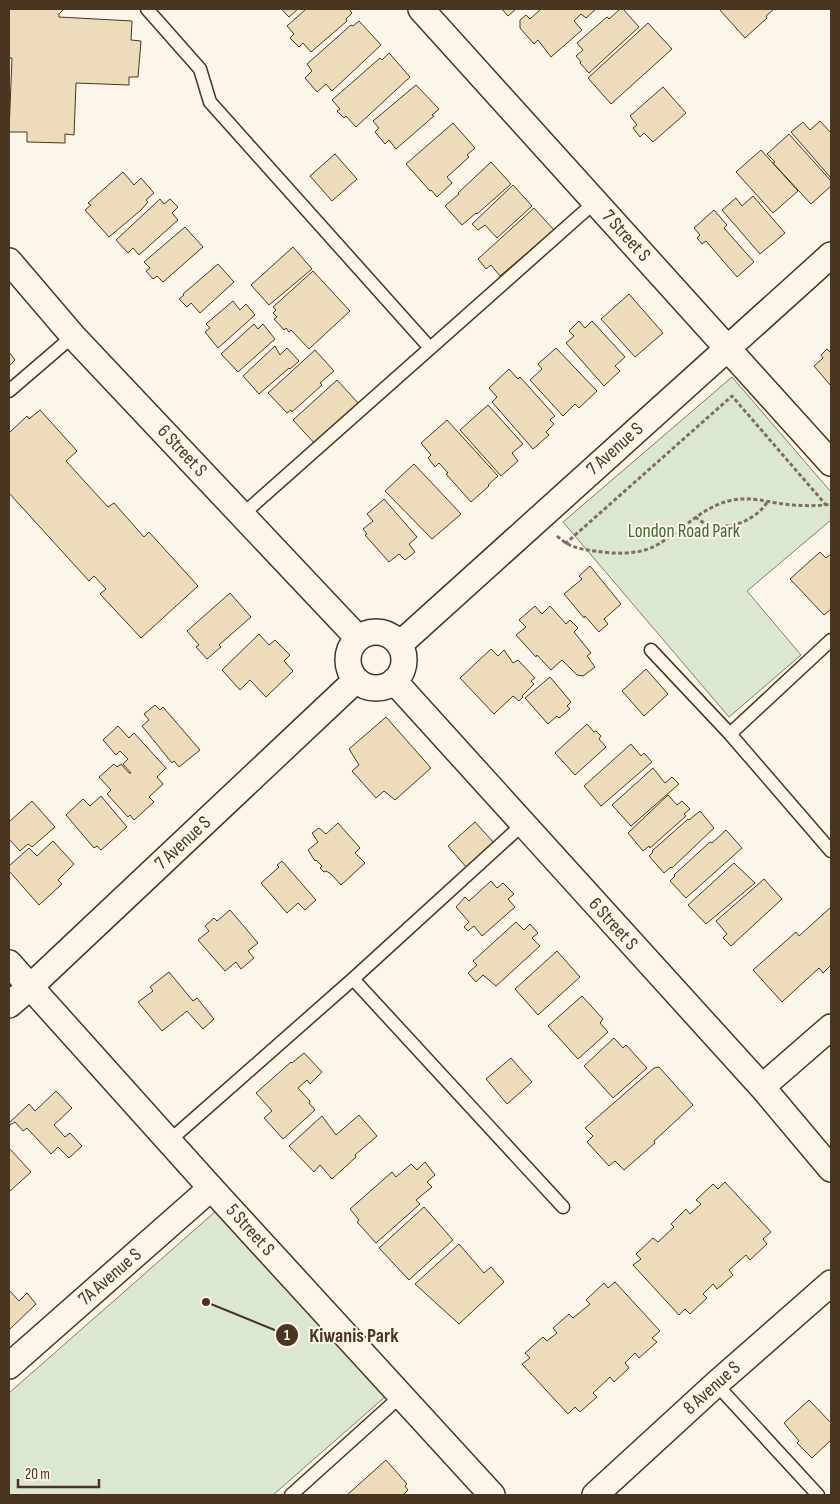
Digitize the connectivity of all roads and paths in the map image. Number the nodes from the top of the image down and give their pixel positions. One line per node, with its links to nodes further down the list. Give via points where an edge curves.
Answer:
1 (147, 9): 7 (lane, via 200,69 210,102)
2 (421, 9): 3 (street, 7 Street S)
3 (595, 202): 7 (lane); 8 (street, 7 Street S)
4 (831, 254): 8 (street, 7 Avenue S)
5 (9, 262): 6 (street, 6 Street S)
6 (73, 336): 9 (lane); 14 (street, 6 Street S)
7 (430, 348): 14 (lane)
8 (727, 349): 10 (street, 7 Street S); 15 (street, 7 Avenue S)
9 (9, 391)
10 (831, 463)
11 (768, 501): 13 (path); 16 (path, via 751,498 732,500); 16 (path, via 750,518 730,526 711,526)
12 (831, 504): 13 (path)
13 (826, 505): 17 (path, via 732,396)
14 (242, 515): 18 (street, 6 Street S)
15 (540, 517): 17 (path); 20 (street, 7 Avenue S)
16 (696, 517): 17 (path, via 653,547 632,552 598,552)
17 (565, 544)
18 (358, 638): 20 (street, via 366,633 385,633); 22 (street, via 348,654 350,672)
19 (831, 640): 24 (lane)
20 (400, 644): 23 (street, via 404,662)
21 (651, 650): 24 (lane)
22 (356, 680): 23 (street, via 372,688 382,688); 29 (street, 7 Avenue S)
23 (394, 681): 25 (street, 6 Street S)
24 (730, 734): 26 (lane)
25 (522, 824): 28 (lane); 32 (street, 6 Street S)
26 (831, 851)
27 (9, 963): 29 (street, 5 Street S)
28 (354, 979): 33 (lane); 36 (lane)
29 (30, 987): 30 (street, 7 Avenue S); 33 (street, 5 Street S)
30 (9, 1004)
31 (831, 1027): 32 (street)
32 (762, 1088): 34 (street, 6 Street S)
33 (169, 1141): 35 (street, 5 Street S)
34 (831, 1169)
35 (211, 1188): 38 (street, 7A Avenue S); 40 (street, 5 Street S)
36 (564, 1206)
37 (831, 1283): 39 (street, 8 Avenue S)
38 (9, 1366)
39 (716, 1384): 43 (street, 8 Avenue S); 44 (lane)
40 (402, 1395): 41 (lane); 42 (street, 5 Street S)
41 (291, 1495)
42 (492, 1495)
43 (595, 1495)
44 (818, 1495)

